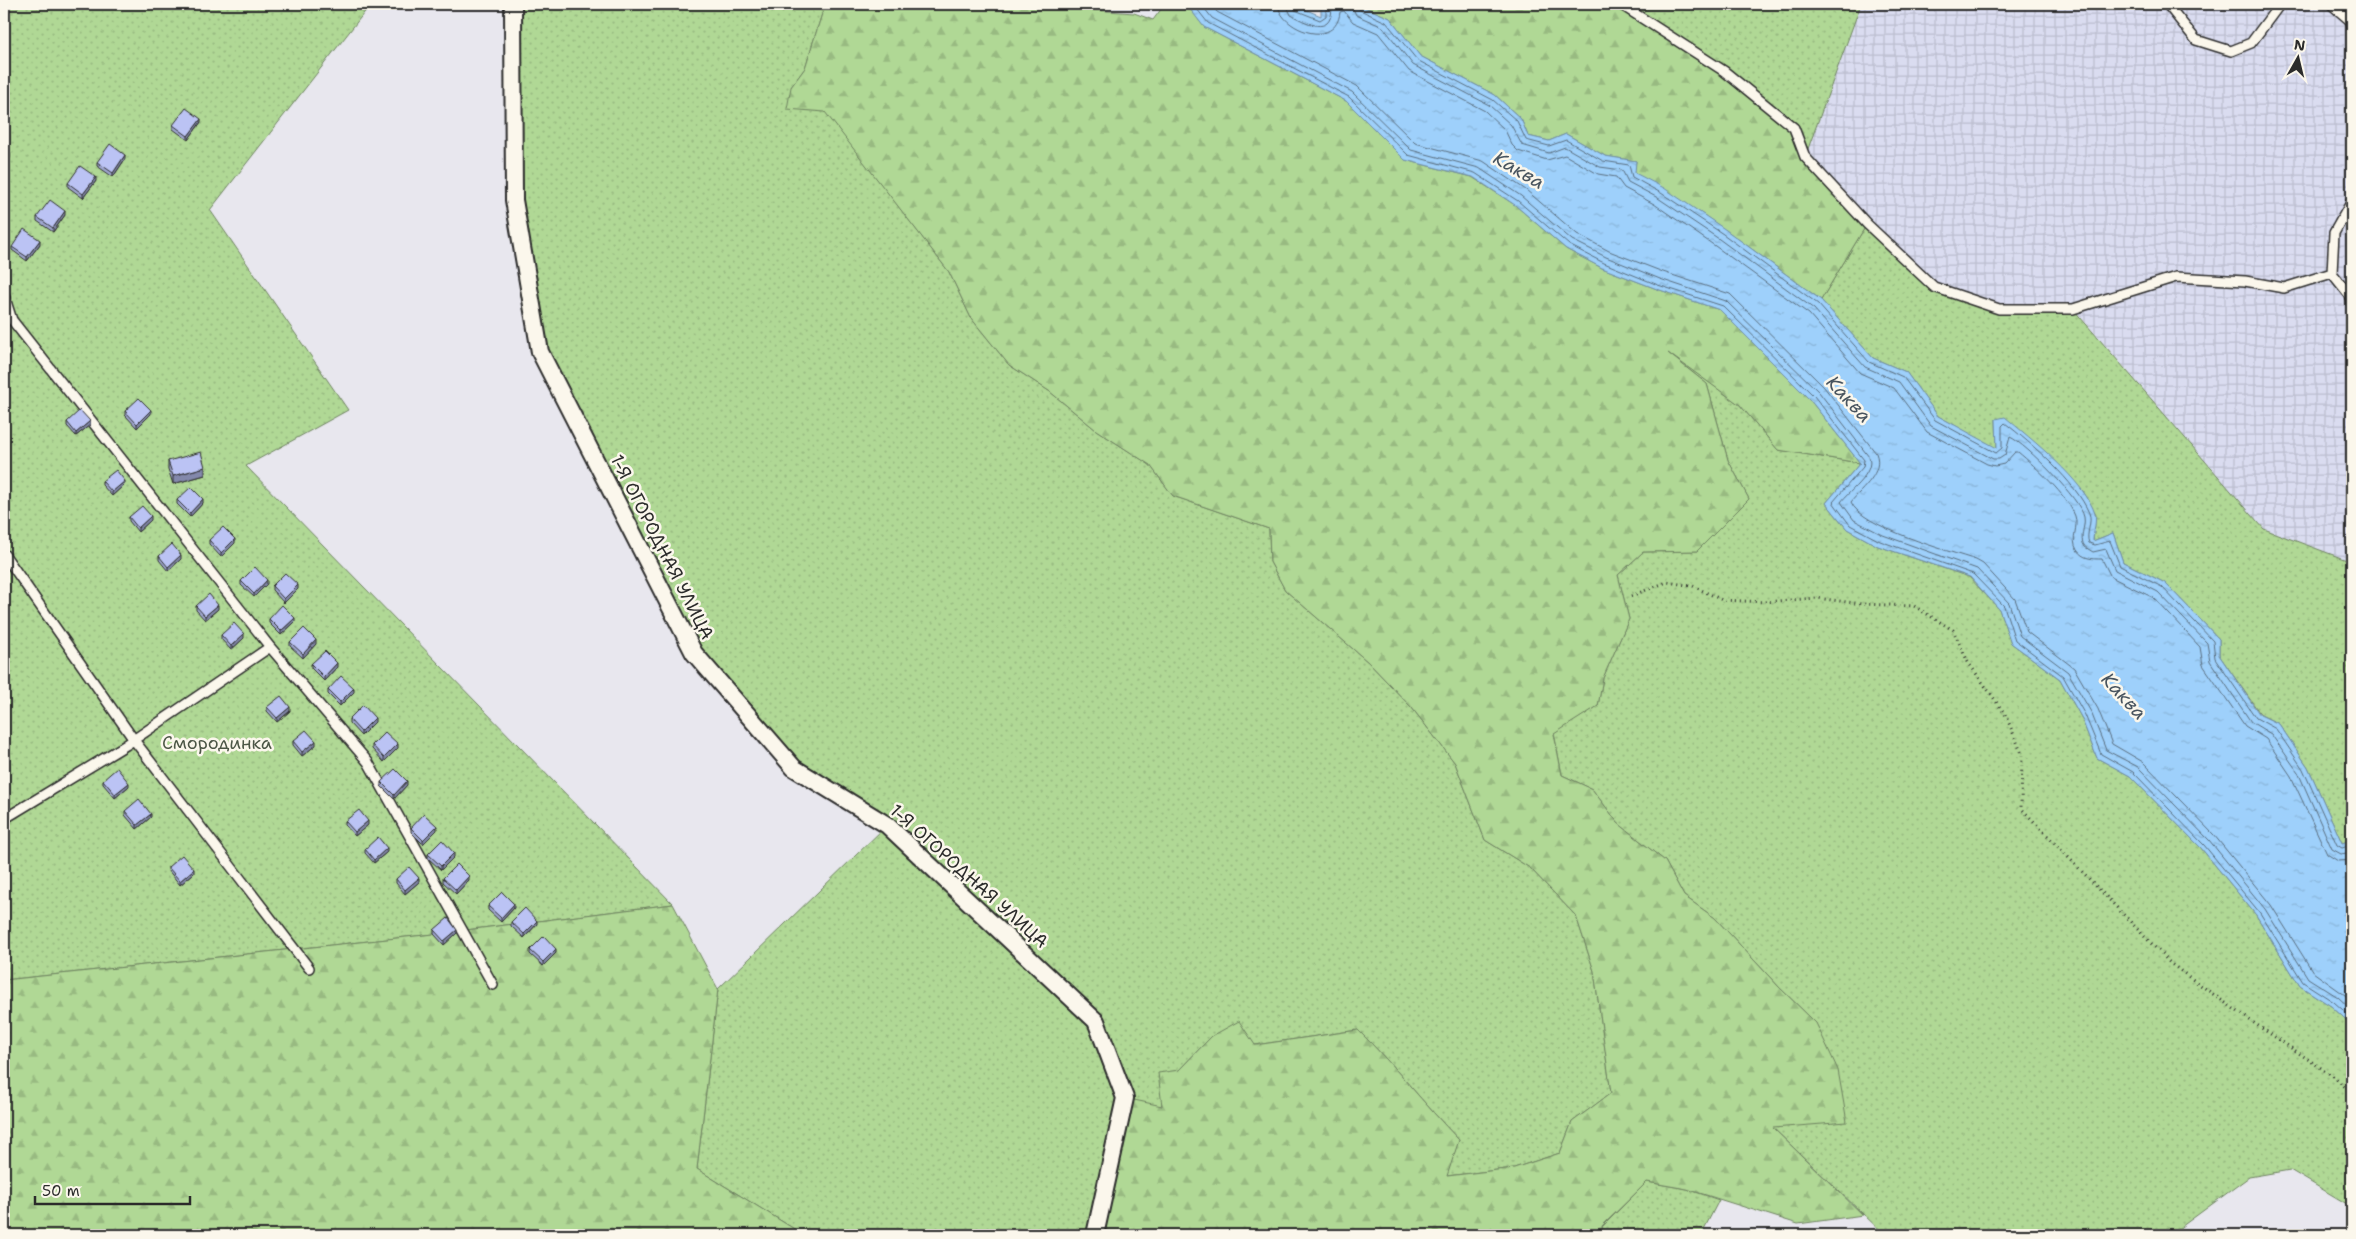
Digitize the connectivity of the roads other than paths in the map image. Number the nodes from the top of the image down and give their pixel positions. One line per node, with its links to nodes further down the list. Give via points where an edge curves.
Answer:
1 (512, 4): 17 (street, 1-Я ОГОРОДНАЯ УЛИЦА, via 514,200 540,352 694,653 794,768 888,825 1096,1021 1125,1098)
2 (1620, 4): 8 (lane, via 1724,71 1794,128 1805,157 1867,224 1934,287 1999,309 2074,309 2176,276 2245,281 2284,288)
3 (2167, 4): 4 (lane, via 2196,40 2231,51 2251,42)
4 (2280, 4)
5 (2331, 4): 6 (lane)
6 (2352, 22)
7 (2352, 201): 8 (lane, via 2334,234)
8 (2332, 273): 10 (lane)
9 (4, 295): 12 (lane, via 12,320)
10 (2352, 298)
11 (4, 554): 13 (lane)
12 (270, 646): 13 (lane); 16 (lane, via 368,762)
13 (134, 740): 14 (lane); 15 (lane)
14 (4, 819)
15 (309, 968)
16 (494, 985)
17 (1095, 1235)

